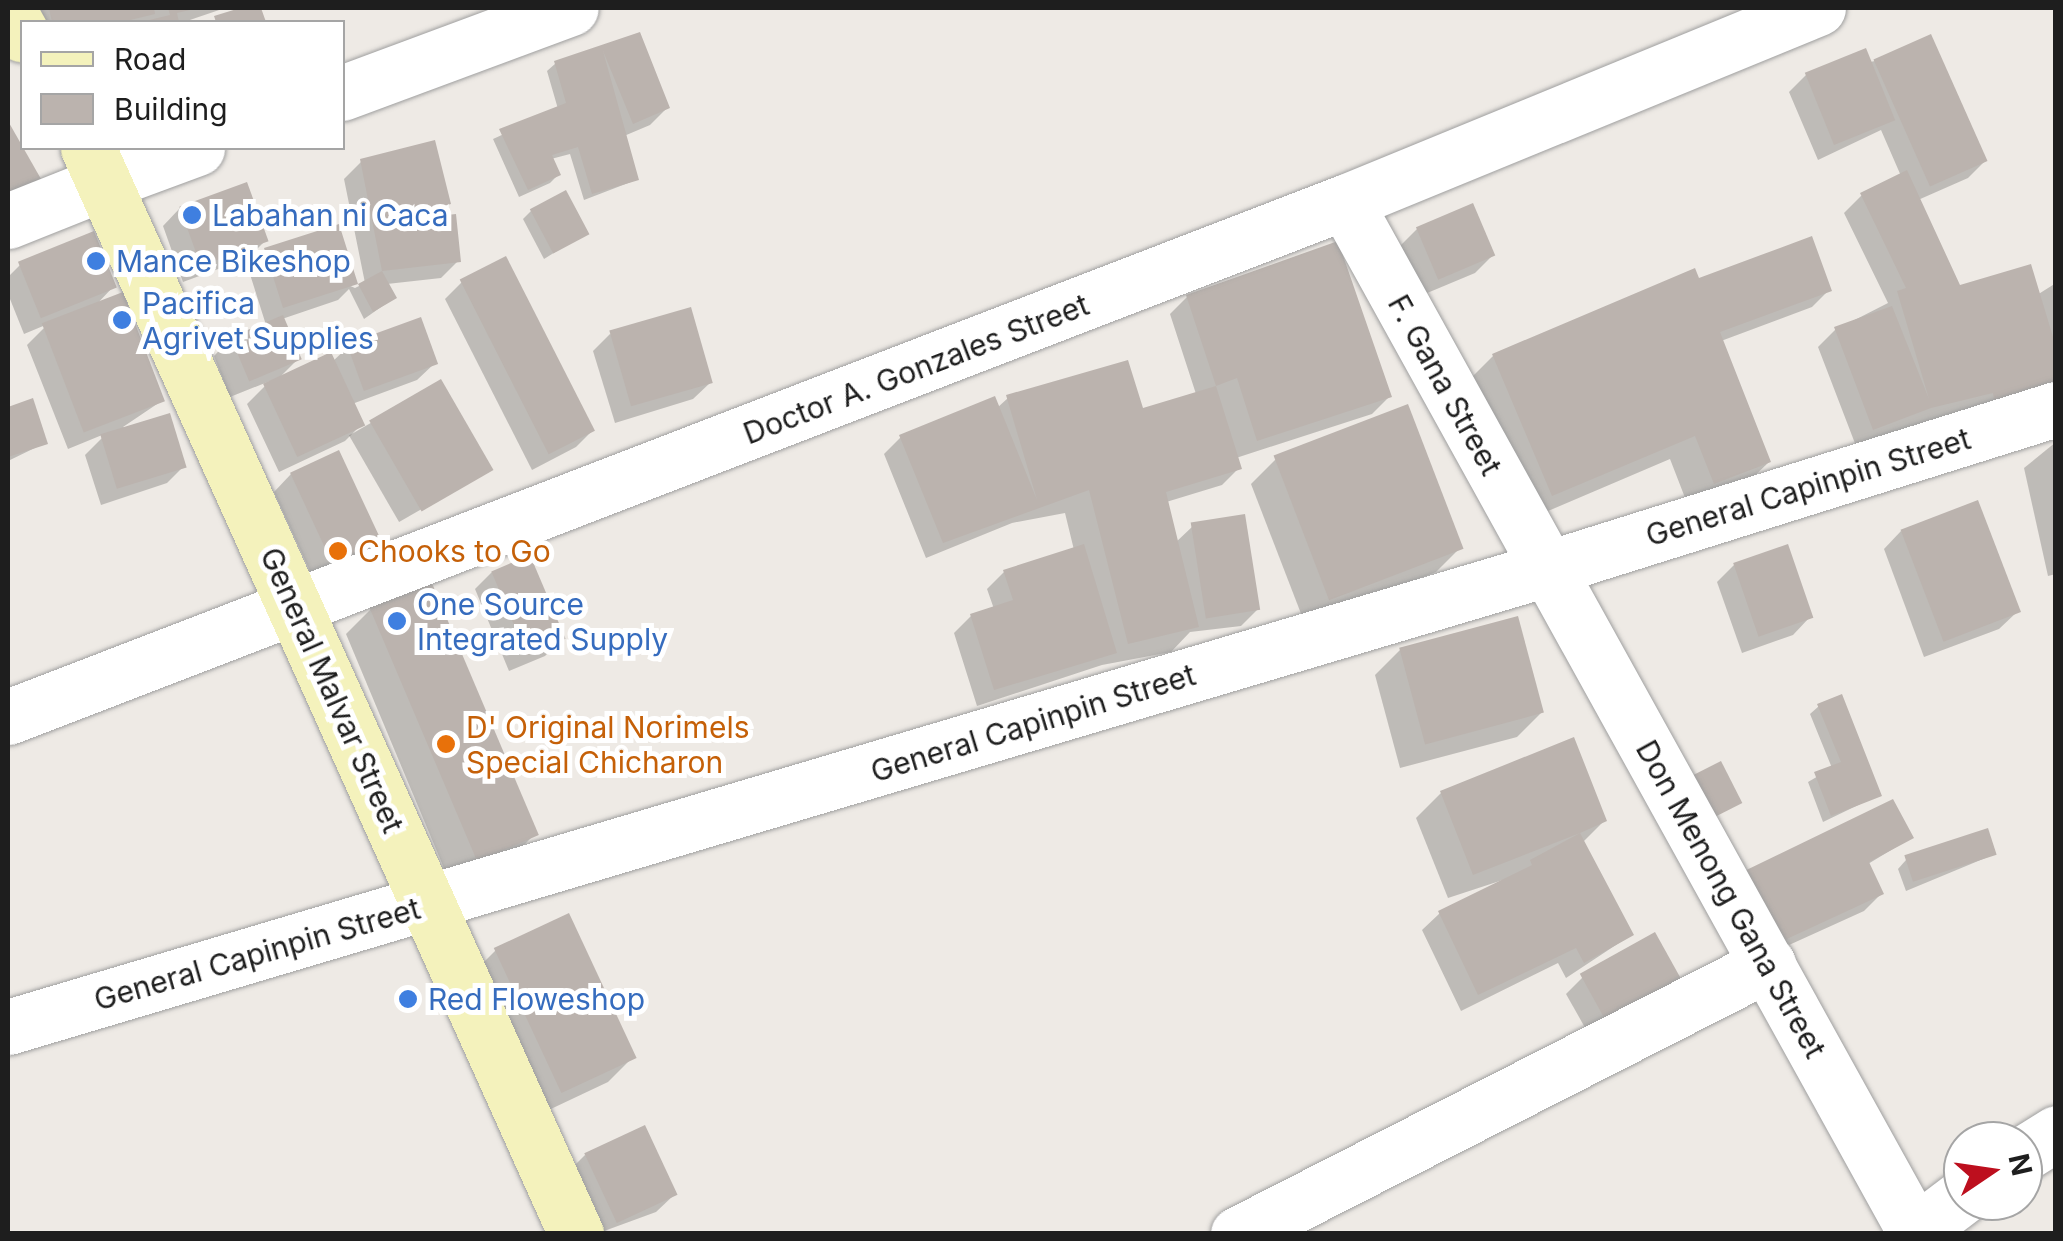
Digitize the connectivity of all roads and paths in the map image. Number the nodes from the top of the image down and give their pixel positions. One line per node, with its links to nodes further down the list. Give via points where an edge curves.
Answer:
1 (571, 8): 3 (street)
2 (1818, 8): 6 (street, Doctor A. Gonzales Street)
3 (345, 92)
4 (185, 150): 5 (street)
5 (98, 164): 7 (street); 10 (main road, General Malvar Street)
6 (1345, 202): 9 (street, F. Gana Street); 10 (street, Doctor A. Gonzales Street)
7 (8, 220)
8 (2056, 409): 9 (street, General Capinpin Street)
9 (1546, 569): 12 (street, General Capinpin Street); 13 (street, Don Menong Gana Street)
10 (298, 610): 11 (street, Doctor A. Gonzales Street); 12 (main road, General Malvar Street)
11 (8, 716)
12 (426, 905): 14 (street, General Capinpin Street); 17 (main road, General Malvar Street)
13 (1768, 964): 16 (street, Don Menong Gana Street); 18 (street)
14 (8, 1027)
15 (1943, 1210): 16 (street)
16 (1913, 1232)
17 (576, 1234)
18 (1238, 1234)

